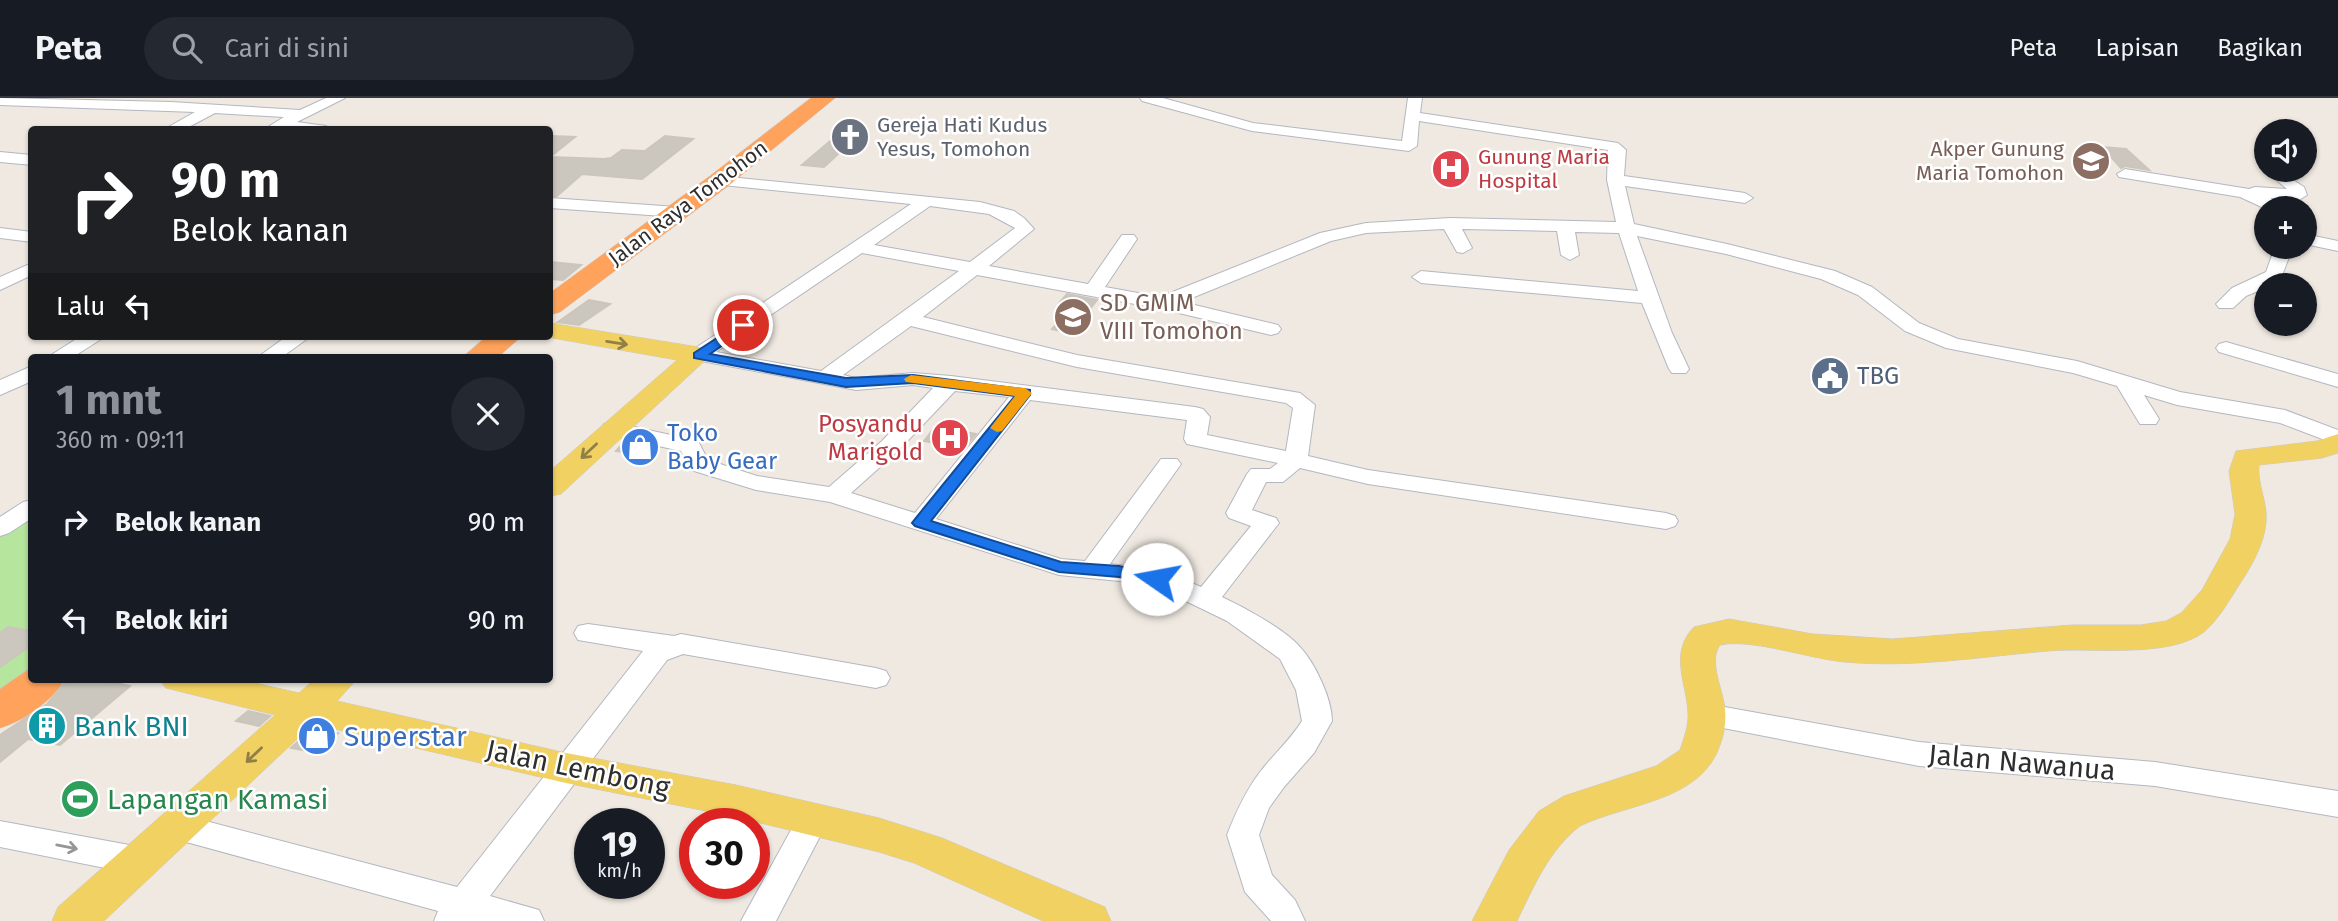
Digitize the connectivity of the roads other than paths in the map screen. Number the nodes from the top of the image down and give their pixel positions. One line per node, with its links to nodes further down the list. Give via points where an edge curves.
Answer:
1 (338, 98): 9 (street)
2 (824, 98): 18 (highway, Jalan Raya Tomohon)
3 (1147, 98): 10 (street, via 1252,127 1403,146 1411,143)
4 (1415, 98): 10 (street)
5 (0, 101): 6 (street)
6 (127, 101): 7 (street)
7 (171, 106): 8 (street); 11 (street)
8 (214, 108): 9 (street); 12 (street)
9 (302, 114): 13 (street)
10 (1412, 116): 17 (street, via 1609,145 1618,150)
11 (145, 118)
12 (178, 126)
13 (276, 126)
14 (0, 157): 15 (street)
15 (28, 160)
16 (2125, 174): 20 (street)
17 (1615, 180): 22 (street); 28 (street)
18 (719, 181): 23 (street); 25 (highway, Jalan Raya Tomohon)
19 (2287, 182): 20 (street, via 2299,195)
20 (2244, 193): 21 (street)
21 (2254, 197)
22 (1745, 198)
23 (927, 201): 34 (street); 39 (street, via 981,207 1024,226)
24 (553, 203): 25 (street)
25 (677, 212): 44 (highway, Jalan Raya Tomohon)
26 (1450, 223): 27 (street); 35 (street); 45 (street, via 1366,228 1326,237)
27 (1565, 226): 28 (street); 36 (street)
28 (1626, 228): 43 (street); 63 (street, via 1828,275 1865,291 1893,315 1934,338 2077,367)
29 (0, 233): 30 (street)
30 (28, 236)
31 (1128, 239): 42 (street)
32 (2317, 242): 33 (street)
33 (2338, 246)
34 (858, 247): 39 (street); 57 (street)
35 (1463, 248)
36 (1570, 255)
37 (2280, 259): 46 (street, via 2268,280 2239,292)
38 (28, 270): 41 (street)
39 (974, 270): 42 (street); 47 (street)
40 (1421, 277): 43 (street)
41 (0, 284)
42 (1093, 291): 45 (street)
43 (1652, 298): 58 (street)
44 (553, 301)
45 (1162, 303): 48 (street)
46 (2226, 304)
47 (908, 319): 60 (street); 69 (street, via 1077,361 1292,398 1304,405)
48 (1271, 329)
49 (553, 331): 57 (main road, one-way to 57)
50 (89, 340): 54 (street)
51 (295, 340): 55 (street)
52 (501, 340): 56 (highway)
53 (2226, 348): 61 (street)
54 (63, 354)
55 (273, 354)
56 (482, 354)
57 (698, 355): 60 (street); 67 (main road)
58 (1679, 369)
59 (28, 374): 64 (street)
60 (825, 378): 62 (street, via 856,384 895,378)
61 (2338, 381)
62 (951, 382): 65 (street); 72 (street, via 890,446)
63 (2125, 382): 66 (street); 68 (street, via 2177,398 2285,417)
64 (0, 389)
65 (1025, 393): 69 (street, via 1195,414 1199,417 1195,439); 75 (street)
66 (2148, 419)
67 (612, 429): 71 (main road, one-way to 71); 72 (street, via 690,446 699,465 712,471 756,484)
68 (2338, 440): 87 (main road, via 2322,449 2247,457 2242,467 2252,518 2248,537 2219,588 2185,628 2140,637 2082,636 1869,651 1726,632 1707,636 1699,646)
69 (1296, 460): 74 (street, via 1357,475); 78 (street, via 1275,477 1259,474 1238,513 1267,523)
70 (1169, 464): 77 (street)
71 (553, 484)
72 (834, 495): 75 (street)
73 (28, 510): 76 (street)
74 (1666, 521)
75 (920, 523): 77 (street, via 1059,567)
76 (0, 528)
77 (1092, 570): 78 (street, via 1142,575)
78 (1205, 600): 99 (street, via 1237,615 1290,653 1317,710 1317,721 1303,745 1261,795 1243,835 1257,882)
79 (588, 633): 80 (street)
80 (675, 646): 81 (street, via 714,648); 88 (street, via 657,653)
81 (876, 678)
82 (38, 683): 86 (highway)
83 (195, 683): 85 (main road, Jalan Lembong)
84 (333, 683): 85 (main road)
85 (304, 708): 88 (main road, Jalan Lembong); 91 (main road, one-way to 91)
86 (0, 712)
87 (1707, 715): 89 (street, Jalan Nawanua, via 1919,754 2155,774); 100 (main road, via 1694,760 1673,775 1564,815 1543,834)
88 (566, 768): 90 (main road, Jalan Lembong); 94 (street)
89 (2338, 804)
90 (813, 819): 97 (street); 98 (main road, Jalan Lembong, via 927,850)
91 (179, 827): 93 (main road); 94 (street)
92 (0, 834): 93 (street, one-way to 93)
93 (140, 861): 95 (main road)
94 (457, 913): 96 (street)
95 (74, 921)
96 (527, 921)
97 (758, 921)
98 (1089, 921)
99 (1288, 921)
100 (1494, 921)

